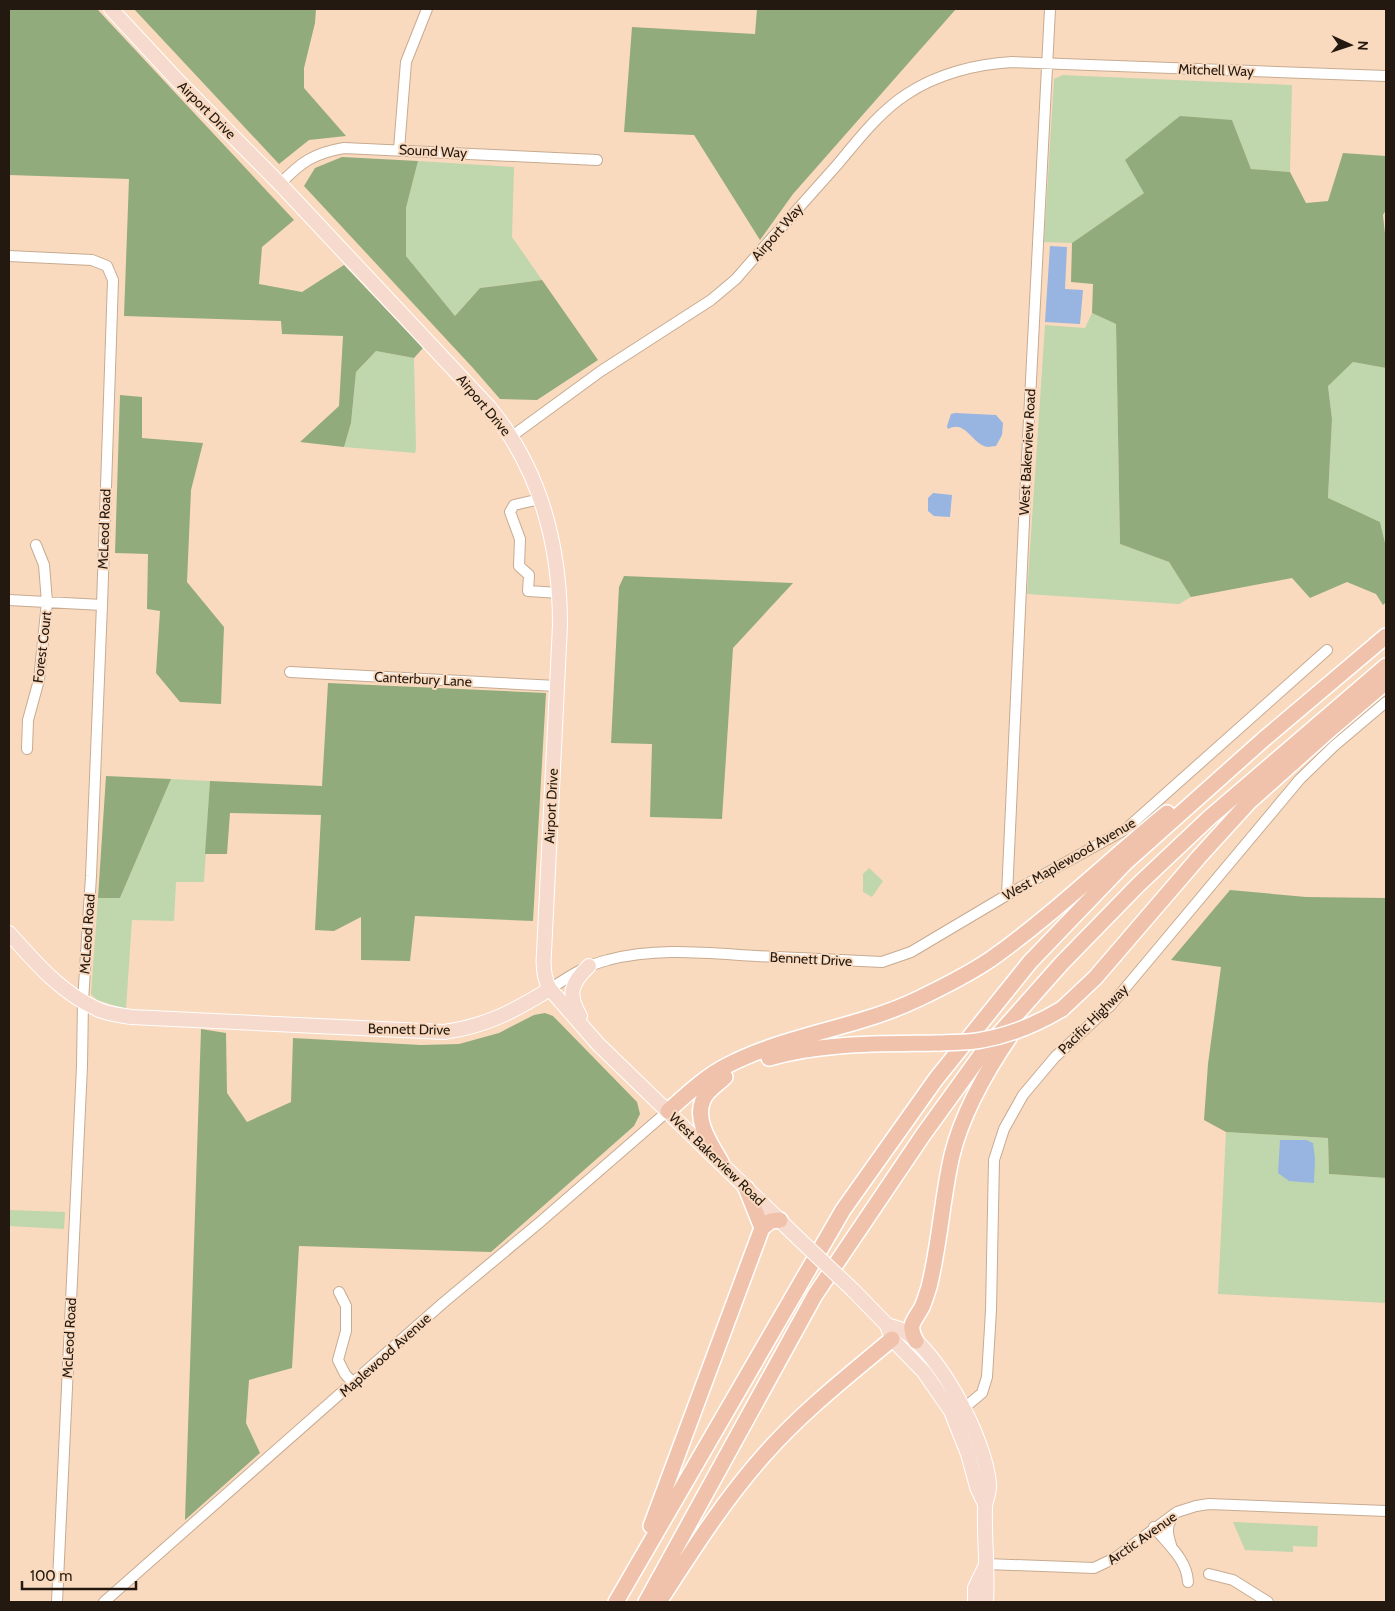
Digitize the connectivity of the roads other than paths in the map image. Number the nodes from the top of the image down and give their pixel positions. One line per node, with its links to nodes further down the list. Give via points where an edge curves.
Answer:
1 (111, 9): 8 (main road, Airport Drive)
2 (427, 9): 6 (street, via 406,62)
3 (1050, 9): 4 (street, West Bakerview Road)
4 (1047, 64): 5 (street, Mitchell Way); 10 (street, Airport Way, via 1012,62 983,65 930,81 906,94 866,131 736,279 711,300 601,371); 26 (street, West Bakerview Road)
5 (1386, 76)
6 (399, 149): 7 (street, Sound Way); 8 (street, Sound Way, via 344,148 317,154 295,168)
7 (597, 160)
8 (280, 184): 10 (main road, Airport Drive, via 489,407)
9 (9, 256): 16 (street, McLeod Road, via 92,260 107,266 113,280)
10 (512, 436): 11 (main road, Airport Drive)
11 (540, 499): 13 (main road, Airport Drive, via 553,542); 13 (street, via 514,506 510,512 520,539 519,566 529,575 528,591)
12 (36, 545): 15 (street, Forest Court, via 44,564)
13 (560, 593): 22 (main road, Airport Drive)
14 (9, 600): 15 (street)
15 (47, 602): 16 (street); 25 (street, Forest Court, via 39,680 28,720)
16 (102, 605): 33 (street, McLeod Road)
17 (1386, 636): 24 (highway)
18 (1327, 650): 26 (street, West Maplewood Avenue, via 1126,829)
19 (1386, 666): 30 (highway, via 1209,818)
20 (290, 672): 22 (street, Canterbury Lane)
21 (1386, 682): 36 (highway, bridge, via 1249,802 1095,978 1062,1009 1041,1022 981,1041 860,1044 782,1054 756,1062)
22 (557, 686): 28 (main road, Airport Drive)
23 (1386, 702): 46 (street, Pacific Highway, via 1300,779 1111,1005 1056,1058 1024,1095 1004,1129 994,1160 987,1377 982,1393)
24 (1264, 739): 37 (highway, via 1159,819 1026,932 971,972 884,1013 728,1065); 59 (highway, via 1125,863 1030,962 936,1079 843,1210)
25 (28, 749)
26 (1007, 895): 29 (street, West Maplewood Avenue, via 911,952)
27 (9, 933): 33 (main road, Bennett Drive, via 43,972)
28 (544, 953): 32 (main road, Airport Drive, via 544,974); 34 (main road, via 535,991)
29 (882, 962): 31 (street, Bennett Drive, via 657,952 609,959)
30 (1062, 964): 44 (highway, via 993,1060 964,1122 951,1162 929,1287 911,1326); 60 (highway, via 983,1052 815,1295)
31 (589, 966): 32 (street, Bennett Drive); 35 (main road, via 574,984 572,1000)
32 (550, 989): 34 (main road, Bennett Drive); 35 (main road, West Bakerview Road)
33 (83, 1001): 34 (main road, Bennett Drive, via 98,1010 131,1017 444,1032 486,1023); 56 (street, McLeod Road)
34 (525, 1004)
35 (598, 1044): 37 (main road, West Bakerview Road)
36 (725, 1078): 37 (highway); 38 (highway, via 703,1099 701,1112 702,1123)
37 (668, 1110): 38 (main road, West Bakerview Road); 45 (street, Maplewood Avenue)
38 (721, 1162): 39 (main road, West Bakerview Road)
39 (746, 1188): 40 (main road, West Bakerview Road); 41 (highway)
40 (780, 1220): 41 (highway, via 771,1221); 43 (main road, West Bakerview Road, bridge, via 853,1290)
41 (762, 1228): 58 (highway, via 654,1521)
42 (339, 1292): 45 (street, via 346,1306 346,1331 338,1360)
43 (890, 1332): 44 (main road, West Bakerview Road, via 901,1330); 47 (main road, West Bakerview Road, via 924,1372 951,1412); 61 (highway, via 766,1452 719,1510)
44 (916, 1341): 46 (main road, West Bakerview Road)
45 (353, 1383): 57 (street, Maplewood Avenue)
46 (964, 1408): 47 (main road, West Bakerview Road, via 980,1447 990,1485)
47 (985, 1504): 52 (main road, West Bakerview Road)
48 (1176, 1512): 49 (street, Arctic Avenue, via 1209,1504); 50 (street, Arctic Avenue); 51 (street, via 1168,1522 1167,1530)
49 (1386, 1512)
50 (1154, 1527): 51 (street); 52 (street, Arctic Avenue, via 1115,1558 1094,1568)
51 (1172, 1548): 54 (street, via 1185,1566)
52 (986, 1564): 62 (main road, West Bakerview Road, via 975,1588); 63 (main road, West Bakerview Road)
53 (1209, 1574): 55 (street, via 1234,1580)
54 (1188, 1582)
55 (1262, 1601)
56 (57, 1602)
57 (104, 1602)
58 (611, 1602)
59 (616, 1602)
60 (646, 1602)
61 (659, 1602)
62 (975, 1602)
63 (986, 1602)

